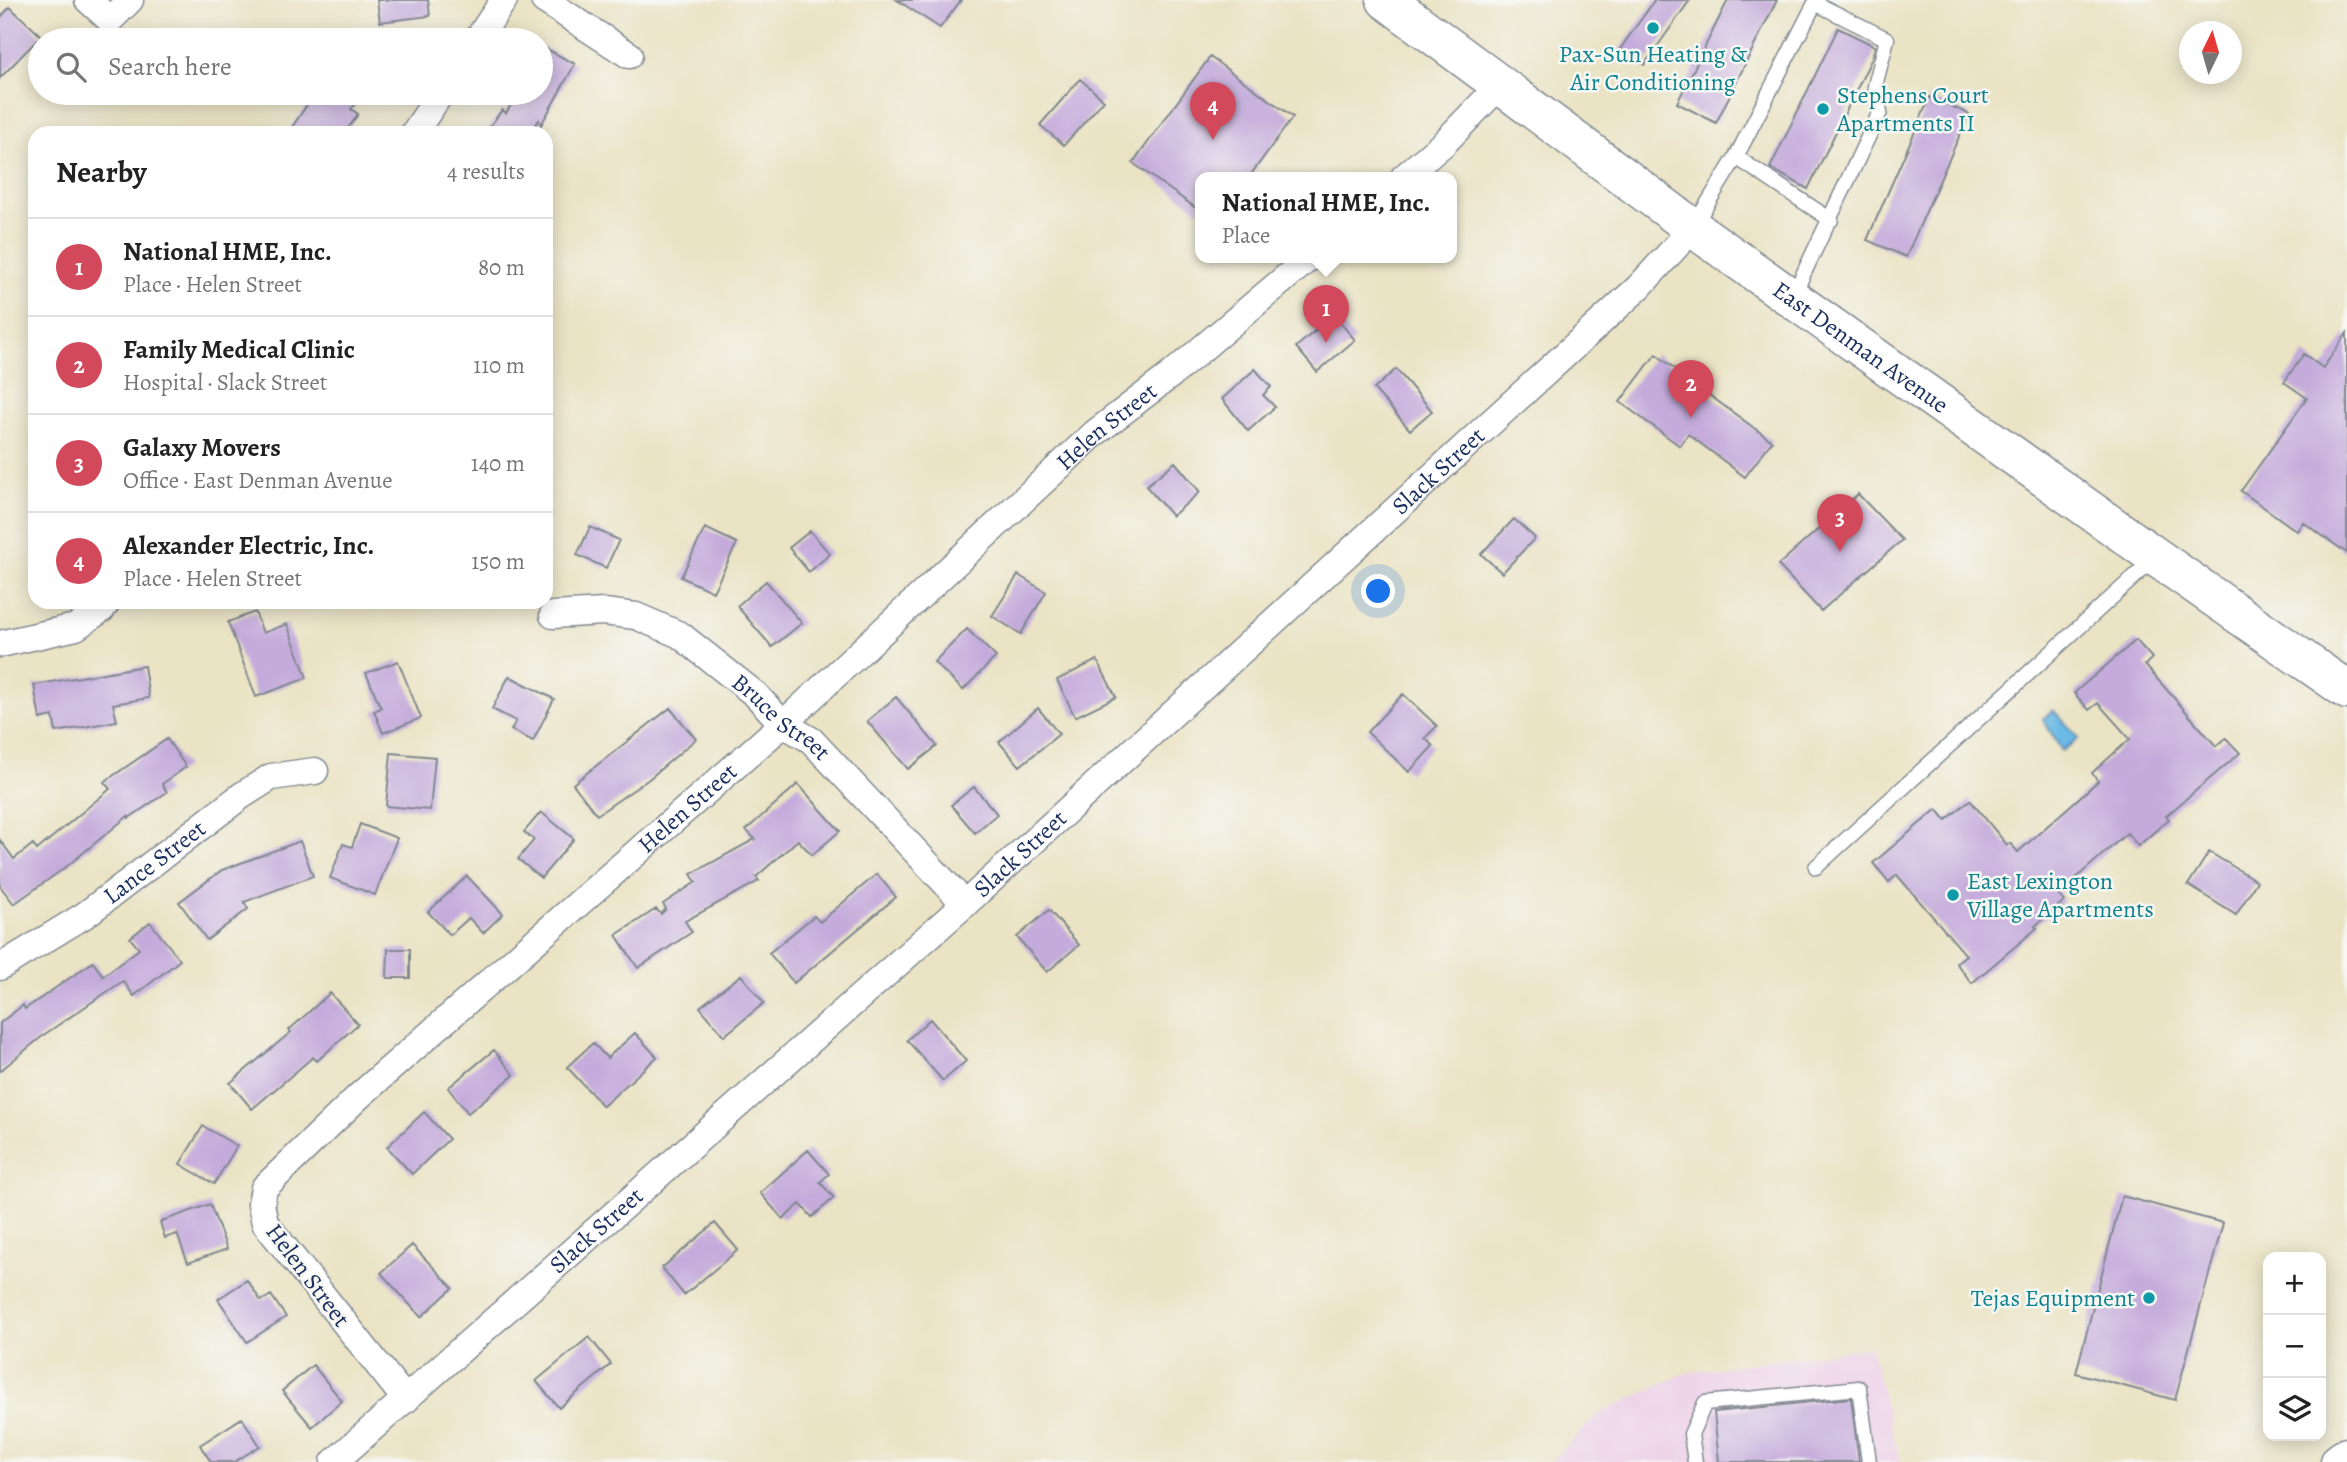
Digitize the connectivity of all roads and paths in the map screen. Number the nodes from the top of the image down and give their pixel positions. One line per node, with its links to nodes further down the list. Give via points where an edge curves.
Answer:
1 (88, 0): 2 (street, via 110,20)
2 (130, 0)
3 (504, 0): 6 (street)
4 (544, 0): 7 (street)
5 (1387, 0): 8 (main road, East Denman Avenue)
6 (485, 28)
7 (629, 55)
8 (1501, 84): 12 (street); 14 (main road, East Denman Avenue)
9 (433, 105): 10 (street)
10 (419, 126)
11 (1736, 157): 13 (lane); 13 (lane, via 1815,3 1887,39 1875,86 1880,112); 14 (lane)
12 (1411, 172)
13 (1831, 220): 16 (lane)
14 (1693, 228): 16 (main road, East Denman Avenue); 25 (street, Slack Street, via 1639,288)
15 (1303, 263): 22 (street, Helen Street, via 1085,442)
16 (1792, 299): 17 (main road, East Denman Avenue)
17 (2156, 557): 21 (main road, East Denman Avenue); 24 (lane)
18 (98, 609): 20 (street, via 76,627)
19 (554, 615): 22 (street, Bruce Street, via 604,612 636,617 680,635 756,695)
20 (0, 644)
21 (2345, 691)
22 (783, 724): 25 (street, Bruce Street, via 811,740); 27 (street, Helen Street, via 358,1097 264,1188 265,1223)
23 (315, 771): 26 (street, Lance Street, via 271,777 85,915)
24 (1816, 867)
25 (965, 904): 27 (street, Slack Street)
26 (0, 967)
27 (406, 1400): 29 (street, Slack Street)
28 (2347, 1457): 32 (main road)
29 (334, 1462)
30 (1695, 1462): 31 (lane, via 1691,1434 1705,1403 1859,1388)
31 (1869, 1462)
32 (2340, 1462)

